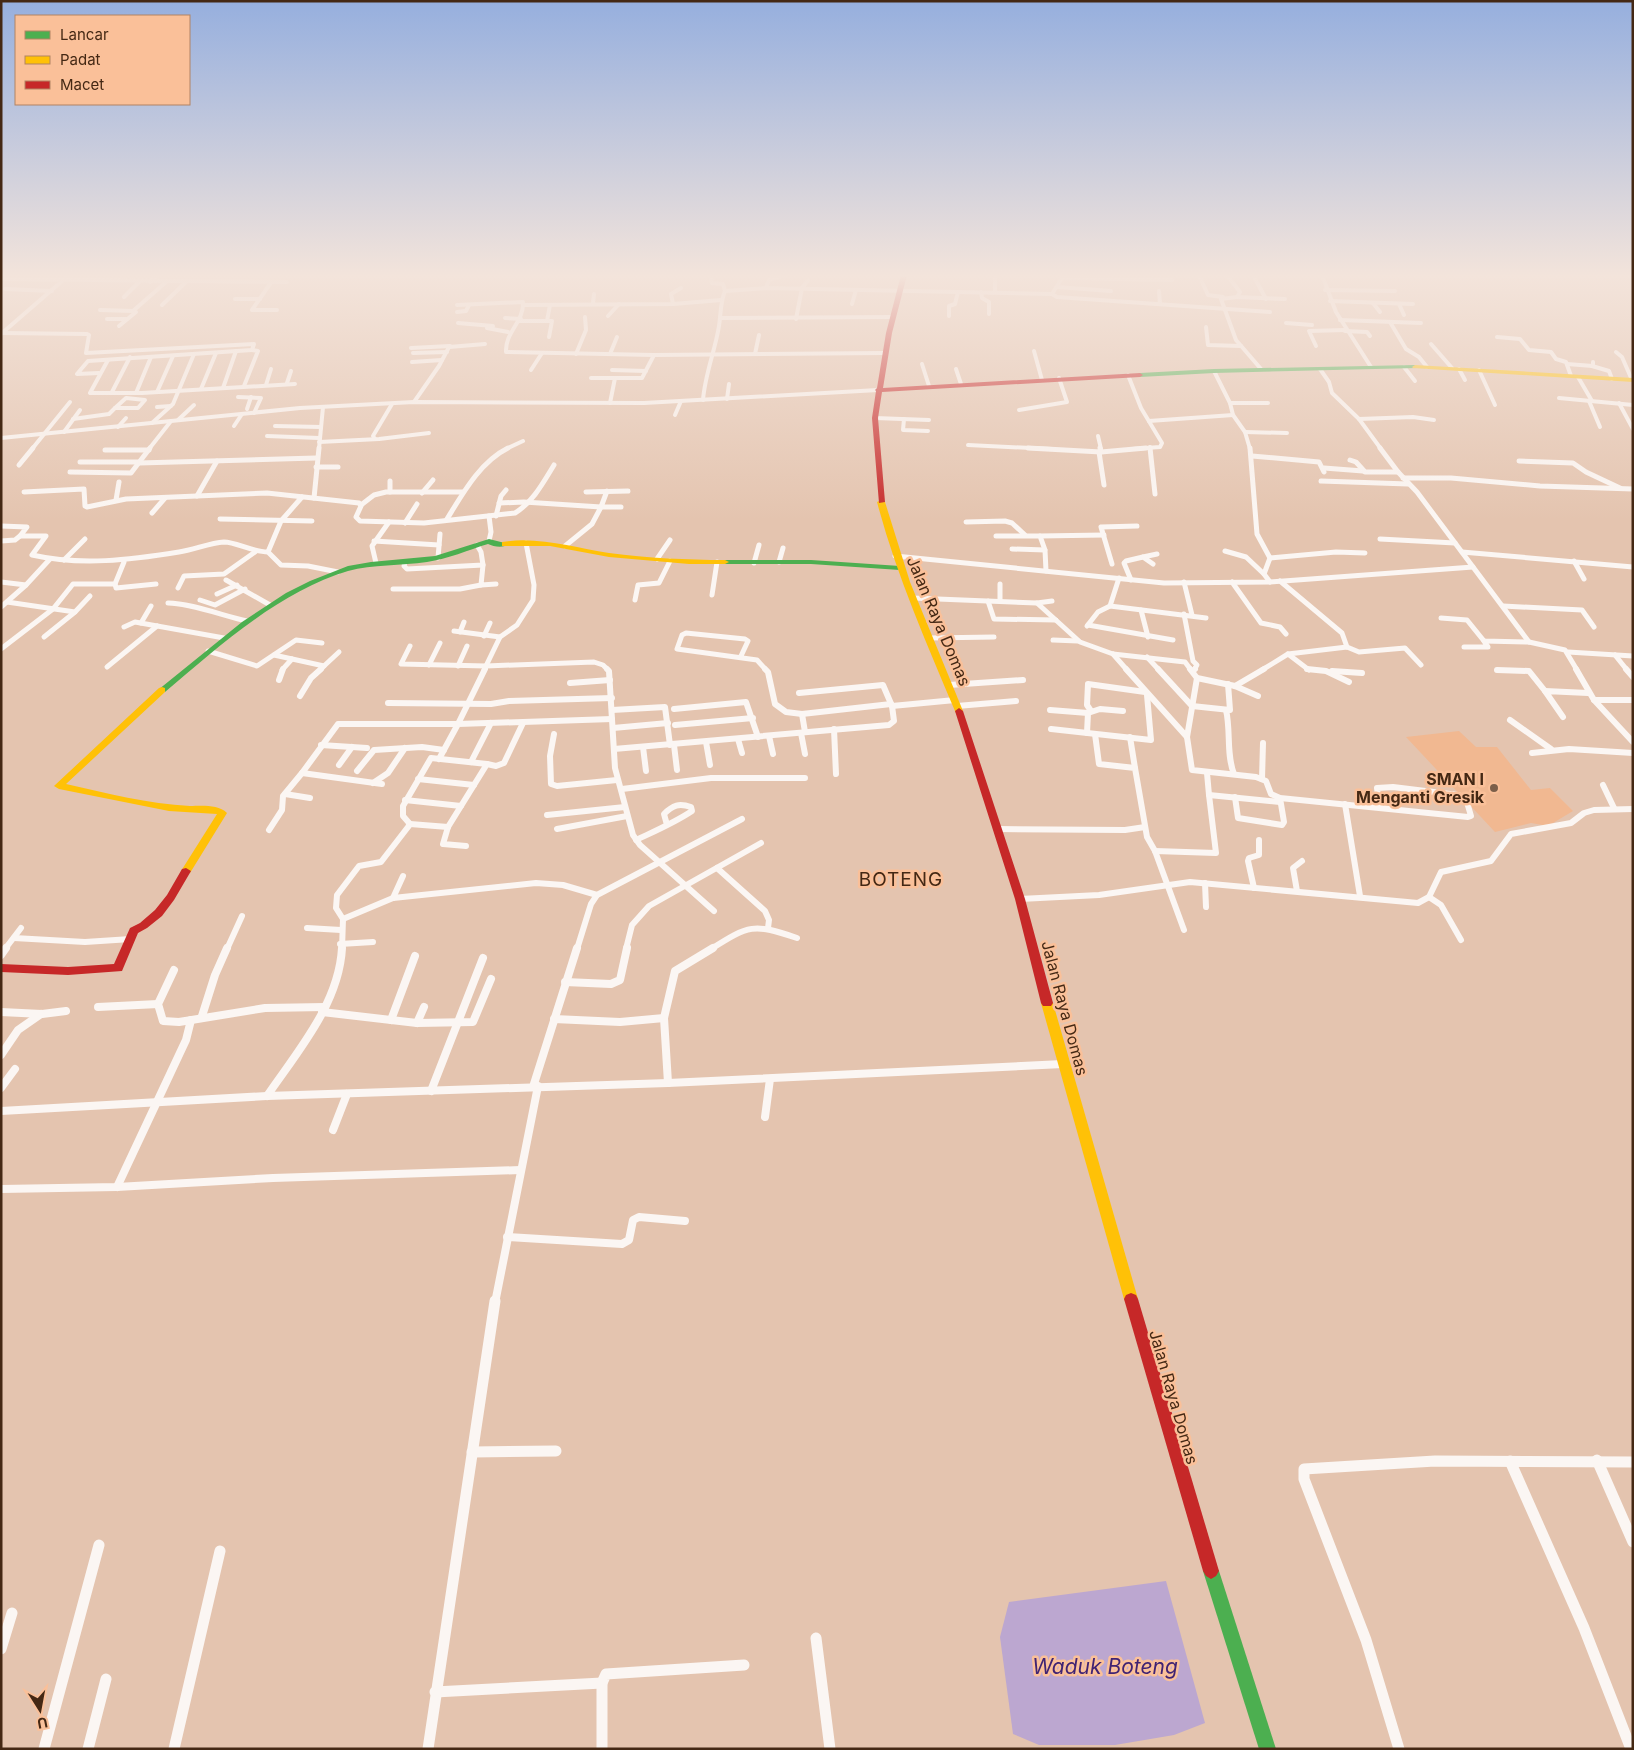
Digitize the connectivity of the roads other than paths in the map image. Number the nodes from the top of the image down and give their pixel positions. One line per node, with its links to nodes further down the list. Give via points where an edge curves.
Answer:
1 (173, 356): 63 (street)
2 (151, 357): 3 (street); 20 (street); 64 (street)
3 (158, 357)
4 (193, 357): 61 (street)
5 (214, 357): 59 (street)
6 (234, 357): 58 (street)
7 (256, 357): 56 (street)
8 (444, 357): 22 (street)
9 (540, 357): 33 (street)
10 (653, 357): 38 (street)
11 (711, 357): 69 (street)
12 (884, 357): 60 (main road, Jalan Raya Domas)
13 (1035, 357): 47 (street)
14 (1249, 357): 35 (street)
15 (1364, 357): 26 (street)
16 (1418, 357): 28 (street)
17 (1444, 357): 29 (street)
18 (1554, 357): 25 (street)
19 (1622, 357): 49 (street)
20 (129, 359): 21 (street); 62 (street)
21 (108, 360): 40 (street); 40 (street, via 86,362 77,374)
22 (442, 360): 23 (street); 73 (street)
23 (412, 362)
24 (922, 364): 57 (street)
25 (1567, 364): 42 (street); 46 (street, via 1593,364 1609,371)
26 (1371, 367): 27 (main road); 32 (main road)
27 (1404, 367): 28 (main road); 50 (street)
28 (1426, 367): 29 (main road)
29 (1455, 368): 36 (main road); 48 (street)
30 (271, 369): 52 (street)
31 (956, 369): 55 (street)
32 (1320, 369): 35 (main road); 97 (street, via 1332,393)
33 (531, 370)
34 (612, 370): 38 (street)
35 (1261, 370): 39 (main road)
36 (1479, 370): 42 (main road); 79 (street)
37 (291, 371): 51 (street)
38 (646, 371): 44 (street, via 642,378)
39 (1214, 371): 41 (main road); 75 (street)
40 (100, 373): 62 (street, via 90,393)
41 (1128, 375): 45 (main road); 102 (street, via 1137,401)
42 (1575, 376): 46 (main road); 70 (street)
43 (591, 378): 44 (street)
44 (614, 378): 74 (street)
45 (1059, 378): 47 (main road); 88 (street, via 1067,402)
46 (1612, 379): 49 (main road)
47 (1042, 380): 55 (main road)
48 (1465, 380)
49 (1632, 380)
50 (1415, 381)
51 (287, 383): 52 (street); 53 (street)
52 (266, 384): 56 (street)
53 (295, 384)
54 (729, 384): 68 (street)
55 (961, 384): 57 (main road)
56 (244, 386): 58 (street)
57 (929, 386): 60 (main road)
58 (223, 388): 59 (street)
59 (201, 389): 61 (street)
60 (878, 390): 68 (street); 94 (main road, Jalan Raya Domas)
61 (178, 391): 63 (street); 83 (street)
62 (112, 392): 64 (street)
63 (157, 392): 64 (street)
64 (136, 393)
65 (238, 397): 66 (street)
66 (251, 397): 86 (street); 89 (street, via 261,398)
67 (1559, 398): 70 (street)
68 (727, 399): 69 (street)
69 (704, 400): 71 (street)
70 (1590, 400): 77 (street); 108 (street)
71 (681, 401): 74 (street); 91 (street)
72 (70, 402): 114 (street)
73 (414, 402): 74 (street); 78 (street)
74 (610, 403)
75 (1230, 403): 76 (street); 92 (street)
76 (1268, 403)
77 (1619, 403): 81 (street); 109 (street)
78 (392, 404): 84 (street); 119 (street, via 373,436)
79 (1495, 404)
80 (194, 405): 98 (street)
81 (1633, 405)
82 (156, 406): 83 (street)
83 (171, 406): 103 (street)
84 (323, 407): 89 (street); 107 (street)
85 (115, 408): 85 (street, via 126,398 145,400 138,408); 95 (street, via 106,415)
86 (247, 409)
87 (80, 410): 95 (street)
88 (1019, 410)
89 (254, 413): 90 (street)
90 (242, 414): 98 (street); 104 (street)
91 (676, 415)
92 (1234, 415): 102 (street); 112 (street)
93 (126, 418): 106 (street)
94 (875, 418): 96 (street); 211 (main road, Jalan Raya Domas, via 880,496)
95 (73, 419): 111 (street)
96 (904, 419): 99 (street); 110 (street, via 903,430)
97 (1358, 419): 100 (street, via 1413,417); 140 (street)
98 (178, 420): 101 (street)
99 (929, 420)
100 (1434, 420)
101 (171, 421): 103 (street); 125 (street)
102 (1150, 421): 123 (street, via 1162,446)
103 (151, 423): 106 (street)
104 (234, 426)
105 (275, 426): 107 (street)
106 (118, 427): 111 (street)
107 (321, 427): 120 (street)
108 (1600, 427)
109 (1633, 429)
110 (928, 431)
111 (64, 432): 114 (street)
112 (1245, 432): 113 (street); 127 (street)
113 (1287, 433)
114 (42, 434): 118 (street); 134 (street)
115 (429, 434): 119 (street)
116 (267, 436): 120 (street)
117 (1098, 436): 126 (street)
118 (1, 438)
119 (375, 439): 120 (street)
120 (319, 440): 128 (street)
121 (523, 441): 154 (street, via 494,455)
122 (968, 445): 126 (street)
123 (1150, 448): 126 (street); 158 (street)
124 (105, 450): 125 (street)
125 (149, 450): 133 (street)
126 (1100, 452): 147 (street)
127 (1252, 456): 138 (street, via 1319,462 1324,470); 214 (street, via 1256,534)
128 (316, 458): 130 (street); 136 (street)
129 (1350, 460): 138 (street)
130 (216, 461): 133 (street); 159 (street)
131 (1519, 461): 148 (street, via 1573,463 1589,474)
132 (80, 462): 133 (street)
133 (139, 463): 139 (street, via 131,473)
134 (19, 465)
135 (554, 465): 164 (street)
136 (316, 467): 137 (street); 162 (street)
137 (338, 467)
138 (1363, 470): 140 (street)
139 (70, 472)
140 (1398, 472): 141 (street)
141 (1403, 478): 146 (street); 148 (street)
142 (433, 480): 157 (street)
143 (390, 481): 153 (street)
144 (1321, 481): 146 (street)
145 (119, 482): 163 (street)
146 (1408, 484): 196 (street)
147 (1104, 485)
148 (1622, 488): 149 (street)
149 (1633, 489)
150 (506, 490): 165 (street)
151 (628, 491): 156 (street)
152 (24, 492): 163 (street, via 81,488 85,490 85,506)
153 (390, 492): 157 (street); 166 (street, via 374,495)
154 (463, 492): 157 (street); 174 (street)
155 (586, 492): 156 (street)
156 (607, 492): 168 (street)
157 (422, 493)
158 (1155, 494)
159 (196, 496): 160 (street, via 267,493); 161 (street)
160 (302, 497): 162 (street); 175 (street)
161 (165, 498): 163 (street); 170 (street)
162 (314, 498): 166 (street)
163 (116, 500)
164 (529, 502): 165 (street); 168 (street); 172 (street, via 520,511)
165 (500, 503): 172 (street)
166 (361, 504): 177 (street, via 357,519)
167 (417, 504): 179 (street)
168 (601, 507): 169 (street); 201 (street, via 592,524)
169 (621, 507)
170 (152, 513)
171 (489, 516): 172 (street); 174 (street); 195 (street)
172 (496, 516)
173 (220, 519): 175 (street)
174 (446, 519): 179 (street)
175 (282, 521): 176 (street); 207 (street)
176 (312, 522)
177 (389, 522): 179 (street); 194 (street)
178 (966, 522): 184 (street, via 1006,521)
179 (405, 523)
180 (1, 526): 186 (street, via 27,527)
181 (1136, 526): 185 (street, via 1104,525 1101,527)
182 (1052, 528): 189 (street)
183 (440, 534): 198 (street)
184 (1025, 535): 187 (street); 188 (street)
185 (1104, 535): 189 (street); 226 (street)
186 (20, 536): 193 (street, via 15,540); 215 (street, via 46,536 32,555)
187 (996, 536)
188 (1040, 536): 189 (street); 204 (street)
189 (1053, 536)
190 (85, 539): 217 (street)
191 (1380, 539): 196 (street)
192 (670, 540): 216 (street)
193 (1, 541)
194 (374, 541): 198 (street); 224 (street, via 371,550)
195 (489, 541): 197 (main road, via 495,544); 199 (main road)
196 (1455, 543): 208 (street)
197 (526, 544): 201 (main road); 289 (street, via 533,600 517,625)
198 (439, 545): 213 (street)
199 (477, 545): 213 (main road); 228 (street)
200 (759, 545): 225 (street)
201 (566, 546): 216 (main road, via 609,555)
202 (783, 548): 223 (street)
203 (1012, 549): 204 (street)
204 (1045, 550): 232 (street)
205 (1225, 551): 234 (street, via 1246,557)
206 (255, 552): 207 (street); 220 (street, via 225,542); 251 (street, via 224,574 184,576)
207 (268, 552): 233 (street, via 282,565)
208 (1462, 552): 219 (street); 229 (street)
209 (1364, 553): 214 (street)
210 (1157, 554): 212 (street)
211 (895, 556): 231 (main road, Jalan Raya Domas); 232 (street)
212 (1143, 557): 227 (street); 238 (street, via 1124,563)
213 (438, 558): 221 (main road)
214 (1270, 558): 234 (street)
215 (50, 559): 217 (street); 248 (street)
216 (657, 559): 218 (main road)
217 (64, 560): 220 (street)
218 (670, 560): 222 (main road); 259 (street, via 659,584 638,585)
219 (1574, 561): 230 (street); 236 (street)
220 (124, 562): 244 (street)
221 (405, 562): 224 (main road); 228 (street, via 407,569)
222 (717, 562): 225 (main road); 255 (street)
223 (779, 562): 225 (main road); 231 (main road)
224 (376, 563): 233 (main road)
225 (754, 563)
226 (1112, 564)
227 (1153, 564)
228 (483, 565): 250 (street)
229 (1473, 567): 239 (street); 269 (street)
230 (1633, 567)
231 (900, 568): 257 (main road, Jalan Raya Domas)
232 (1046, 571): 235 (street)
233 (338, 572): 266 (main road)
234 (1264, 574): 243 (street)
235 (1119, 578): 238 (street); 268 (street)
236 (1584, 579)
237 (226, 580): 249 (street)
238 (1131, 580): 241 (street)
239 (1280, 581): 243 (street); 304 (street, via 1342,632)
240 (1, 582): 248 (street)
241 (1184, 582): 242 (street); 275 (street)
242 (1232, 582): 243 (street); 286 (street, via 1261,623 1280,627)
243 (1270, 582)
244 (115, 584): 245 (street, via 116,588); 271 (street, via 73,584)
245 (156, 584)
246 (496, 584): 250 (street)
247 (1000, 584): 261 (street)
248 (26, 585): 263 (street)
249 (237, 585): 252 (street); 254 (street)
250 (481, 586): 253 (street)
251 (178, 588)
252 (245, 589): 258 (street, via 215,605); 266 (street)
253 (393, 589)
254 (217, 594)
255 (712, 595)
256 (90, 596): 273 (street)
257 (913, 598): 260 (street); 293 (main road, Jalan Raya Domas)
258 (200, 600)
259 (635, 600)
260 (988, 601): 261 (street); 278 (street, via 994,619)
261 (1000, 601): 265 (street)
262 (1052, 601): 265 (street)
263 (7, 602): 270 (street); 271 (street)
264 (168, 603): 279 (street, via 182,603)
265 (1037, 603): 278 (street)
266 (270, 605): 279 (main road)
267 (150, 606): 281 (street)
268 (1110, 606): 272 (street); 291 (street, via 1098,612 1087,626)
269 (1503, 606): 285 (street, via 1582,610); 298 (street)
270 (1, 607)
271 (53, 609): 273 (street); 305 (street)
272 (1141, 610): 274 (street); 291 (street)
273 (75, 612): 288 (street)
274 (1184, 614): 275 (street); 324 (street, via 1193,661 1197,665)
275 (1192, 616): 276 (street)
276 (1206, 618)
277 (1441, 618): 297 (street, via 1467,620)
278 (1056, 620): 296 (street)
279 (248, 621): 292 (main road)
280 (464, 622): 287 (street, via 457,632)
281 (141, 623): 283 (street); 284 (street)
282 (490, 623): 287 (street)
283 (157, 626): 292 (street); 319 (street)
284 (124, 627)
285 (1594, 627)
286 (1286, 634)
287 (484, 636): 289 (street)
288 (44, 637)
289 (500, 637): 322 (street)
290 (994, 637): 293 (street)
291 (1148, 637): 295 (street)
292 (224, 638): 306 (main road)
293 (930, 638): 334 (main road, Jalan Raya Domas)
294 (1053, 640): 296 (street)
295 (1173, 640)
296 (1078, 641): 309 (street)
297 (1484, 641): 298 (street); 303 (street, via 1488,647)
298 (1529, 642): 308 (street)
299 (322, 643): 311 (street, via 299,639)
300 (440, 643): 317 (street)
301 (410, 646): 317 (street, via 400,664)
302 (467, 646): 321 (street)
303 (1464, 647)
304 (1347, 648): 310 (street); 318 (street, via 1356,652 1405,648)
305 (1, 649)
306 (208, 651): 311 (street, via 253,666); 473 (main road, via 145,704 59,786 169,808 222,813 160,913 149,924 134,931)
307 (339, 652): 320 (street)
308 (1568, 652): 312 (street); 337 (street)
309 (1113, 654): 315 (street); 339 (street)
310 (1288, 654): 325 (street, via 1309,670); 335 (street)
311 (274, 655): 316 (street)
312 (1615, 655): 314 (street); 327 (street)
313 (741, 656): 313 (street, via 679,650 678,649 684,633 745,639 748,641); 357 (street, via 757,660 765,667 779,709)
314 (1633, 656)
315 (1147, 657): 324 (street, via 1185,662); 350 (street)
316 (292, 659): 320 (street); 329 (street)
317 (429, 665): 321 (street)
318 (1421, 665)
319 (106, 666)
320 (324, 666): 340 (street, via 311,678)
321 (458, 666): 322 (street)
322 (486, 666): 330 (street, via 594,662 606,668); 347 (street)
323 (1498, 670): 336 (street, via 1529,671)
324 (1193, 671): 328 (street)
325 (1326, 671): 326 (street); 332 (street)
326 (1362, 673)
327 (1633, 677)
328 (1197, 678): 335 (street); 350 (street)
329 (279, 680)
330 (610, 680): 333 (street); 342 (street)
331 (1024, 680): 334 (street)
332 (1349, 682)
333 (570, 683)
334 (949, 685): 348 (main road, Jalan Raya Domas)
335 (1232, 685): 341 (street); 354 (street, via 1231,708)
336 (1545, 691): 337 (street); 358 (street)
337 (1588, 692): 343 (street)
338 (800, 693): 349 (street, via 882,684)
339 (1146, 693): 356 (street, via 1088,684 1086,705); 376 (street, via 1151,740); 377 (street)
340 (300, 696)
341 (1258, 696)
342 (612, 698): 347 (street); 352 (street)
343 (1594, 700): 344 (street); 380 (street)
344 (1633, 700)
345 (1016, 701): 348 (street)
346 (388, 703): 347 (street)
347 (467, 703): 365 (street)
348 (956, 703): 349 (street); 441 (main road, Jalan Raya Domas)
349 (891, 705): 357 (street); 368 (street, via 894,721 889,725)
350 (1192, 706): 354 (street); 377 (street)
351 (674, 709): 359 (street, via 746,702)
352 (612, 710): 360 (street); 364 (street, via 663,706 667,710)
353 (1050, 710): 356 (street)
354 (1226, 710): 409 (street, via 1230,727 1229,762)
355 (1123, 711): 356 (street, via 1102,709)
356 (1089, 712): 371 (street)
357 (802, 714): 370 (street)
358 (1563, 717)
359 (753, 718): 366 (street); 375 (street)
360 (612, 719): 363 (street); 367 (street)
361 (1510, 720): 390 (street)
362 (491, 723): 363 (street); 365 (street); 398 (street)
363 (523, 723): 399 (street, via 504,763 496,766)
364 (668, 723): 367 (street); 383 (street)
365 (458, 724): 382 (street, via 338,724); 388 (street)
366 (675, 725)
367 (613, 728): 389 (street)
368 (834, 729): 370 (street); 408 (street)
369 (1051, 730): 371 (street)
370 (803, 732): 374 (street); 394 (street)
371 (1087, 733): 373 (street)
372 (554, 734): 413 (street, via 550,756 552,784)
373 (1095, 734): 376 (street); 402 (street, via 1099,764)
374 (769, 736): 375 (street); 393 (street)
375 (758, 737): 378 (street)
376 (1130, 737): 402 (street)
377 (1187, 737): 407 (street, via 1191,770)
378 (738, 739): 379 (street); 391 (street)
379 (706, 742): 383 (street); 401 (street)
380 (1633, 742)
381 (1263, 743): 412 (street)
382 (321, 745): 384 (street); 406 (street)
383 (672, 745): 385 (street); 404 (street)
384 (352, 747): 386 (street); 400 (street)
385 (643, 747): 389 (street); 405 (street)
386 (367, 748)
387 (405, 748): 388 (street); 403 (street, via 371,751); 414 (street, via 388,773)
388 (441, 749): 396 (street); 397 (street)
389 (614, 749): 413 (street)
390 (1551, 749): 392 (street); 395 (street)
391 (742, 753)
392 (1633, 753)
393 (773, 754)
394 (805, 754)
395 (1532, 754)
396 (431, 758): 397 (street); 411 (street)
397 (439, 759): 398 (street)
398 (471, 762): 399 (street)
399 (487, 764): 416 (street)
400 (339, 765)
401 (710, 765)
402 (1135, 768): 439 (street)
403 (357, 770)
404 (678, 770)
405 (646, 771)
406 (302, 773): 414 (street); 419 (street)
407 (1207, 773): 409 (street); 420 (street)
408 (836, 774)
409 (1234, 774): 412 (street)
410 (805, 778): 418 (street, via 711,778)
411 (418, 779): 416 (street); 423 (street)
412 (1262, 779): 424 (street)
413 (617, 780): 418 (street)
414 (373, 783): 415 (street)
415 (382, 784)
416 (474, 785): 426 (street)
417 (1603, 785): 429 (street)
418 (622, 790): 427 (street)
419 (285, 794): 422 (street); 442 (street, via 282,810)
420 (1209, 794): 421 (street); 447 (street, via 1216,854)
421 (1235, 797): 424 (street); 424 (street, via 1238,818 1282,825)
422 (310, 798)
423 (405, 800): 426 (street); 435 (street, via 402,811)
424 (1280, 800): 425 (street)
425 (1345, 804): 428 (street); 458 (street)
426 (461, 806): 437 (street)
427 (625, 807): 431 (street); 433 (street)
428 (1380, 808): 428 (street, via 1377,788 1393,787 1458,795 1466,799 1471,816)
429 (1614, 808): 430 (street); 460 (street, via 1584,813 1571,823 1511,834 1491,861 1440,872)
430 (1632, 809)
431 (568, 813): 432 (street); 438 (street)
432 (547, 815)
433 (627, 816): 438 (street); 443 (street)
434 (742, 819): 448 (street)
435 (410, 824): 437 (street); 465 (street, via 381,862 359,866 345,882 335,901)
436 (667, 825): 443 (street)
437 (448, 827): 446 (street, via 443,844)
438 (571, 827): 440 (street)
439 (1145, 827): 441 (street, via 1125,830); 447 (street)
440 (557, 829)
441 (998, 829): 461 (main road, Jalan Raya Domas)
442 (269, 830)
443 (636, 840): 448 (street)
444 (1259, 840): 455 (street, via 1259,855 1248,861)
445 (761, 843): 450 (street)
446 (466, 846)
447 (1155, 851): 452 (street)
448 (659, 861): 454 (street); 457 (street)
449 (1302, 861): 456 (street, via 1293,868)
450 (717, 868): 454 (street); 468 (street, via 765,911)
451 (403, 876): 459 (street)
452 (1166, 883): 453 (street); 461 (street, via 1140,890 1088,896); 470 (street)
453 (1205, 883): 455 (street); 462 (street)
454 (686, 885): 463 (street); 483 (street, via 649,906 635,920 627,936 620,980 611,984)
455 (1254, 888): 456 (street)
456 (1298, 891): 458 (street)
457 (597, 895): 459 (street, via 551,883); 483 (street, via 591,904)
458 (1360, 896): 460 (street, via 1414,903)
459 (393, 898): 465 (street)
460 (1429, 898): 474 (street, via 1441,906)
461 (1020, 899): 499 (main road, Jalan Raya Domas)
462 (1206, 907)
463 (714, 911)
464 (242, 916): 491 (street, via 215,975)
465 (343, 919): 469 (street)
466 (21, 928): 471 (street)
467 (307, 928): 469 (street)
468 (768, 928): 472 (street); 492 (street, via 742,930 678,968 673,974)
469 (341, 930): 476 (street)
470 (1184, 930)
471 (14, 938): 473 (street, via 85,942); 477 (street)
472 (797, 938)
473 (131, 939): 480 (main road, via 118,968 113,970)
474 (1462, 940)
475 (373, 942): 476 (street)
476 (340, 944): 487 (street, via 341,964)
477 (1, 955)
478 (415, 956): 495 (street)
479 (483, 958): 497 (street)
480 (1, 968)
481 (174, 970): 484 (street)
482 (491, 979): 497 (street, via 476,1019)
483 (565, 982): 493 (street)
484 (158, 1004): 485 (street); 494 (street, via 163,1021)
485 (98, 1007)
486 (424, 1007): 496 (street)
487 (324, 1009): 491 (street, via 284,1005); 495 (street); 507 (street)
488 (66, 1011): 490 (street)
489 (1, 1012): 490 (street)
490 (42, 1014): 498 (street, via 18,1030)
491 (202, 1016): 494 (street)
492 (664, 1018): 493 (street, via 620,1022); 502 (street)
493 (554, 1019): 503 (street)
494 (191, 1020): 508 (street, via 186,1040 161,1096)
495 (390, 1020): 496 (street)
496 (417, 1023): 497 (street)
497 (458, 1023): 505 (street)
498 (1, 1055)
499 (1062, 1064): 501 (street); 538 (main road, Jalan Raya Domas, via 1085,1134 1187,1494)
500 (15, 1069): 504 (street)
501 (770, 1079): 502 (street); 510 (street)
502 (668, 1083): 503 (street)
503 (535, 1086): 505 (street); 512 (street)
504 (1, 1088)
505 (431, 1092): 506 (street)
506 (347, 1094): 507 (street); 511 (street)
507 (267, 1096): 508 (street)
508 (154, 1104): 509 (street); 513 (street)
509 (1, 1111)
510 (765, 1117)
511 (333, 1130)
512 (520, 1170): 513 (street); 516 (street)
513 (117, 1187): 514 (street)
514 (1, 1189)
515 (685, 1221): 516 (street, via 639,1217 633,1220 629,1240 622,1244)
516 (507, 1237): 518 (street)
517 (556, 1451): 518 (street)
518 (472, 1452): 531 (street)
519 (1597, 1460): 520 (street); 521 (street); 522 (street)
520 (1510, 1461): 539 (street, via 1435,1461 1304,1469 1304,1479 1366,1640); 540 (street, via 1584,1628)
521 (1633, 1462)
522 (1633, 1542)
523 (99, 1546): 532 (street)
524 (220, 1551): 534 (street)
525 (12, 1613): 527 (street)
526 (816, 1638): 537 (street)
527 (1, 1649)
528 (744, 1665): 530 (street, via 612,1672 606,1674)
529 (106, 1680): 533 (street)
530 (602, 1683): 531 (street); 536 (street)
531 (435, 1692): 535 (street)
532 (44, 1749)
533 (88, 1749)
534 (174, 1749)
535 (428, 1749)
536 (602, 1749)
537 (830, 1749)
538 (1268, 1749)
539 (1399, 1749)
540 (1630, 1749)

